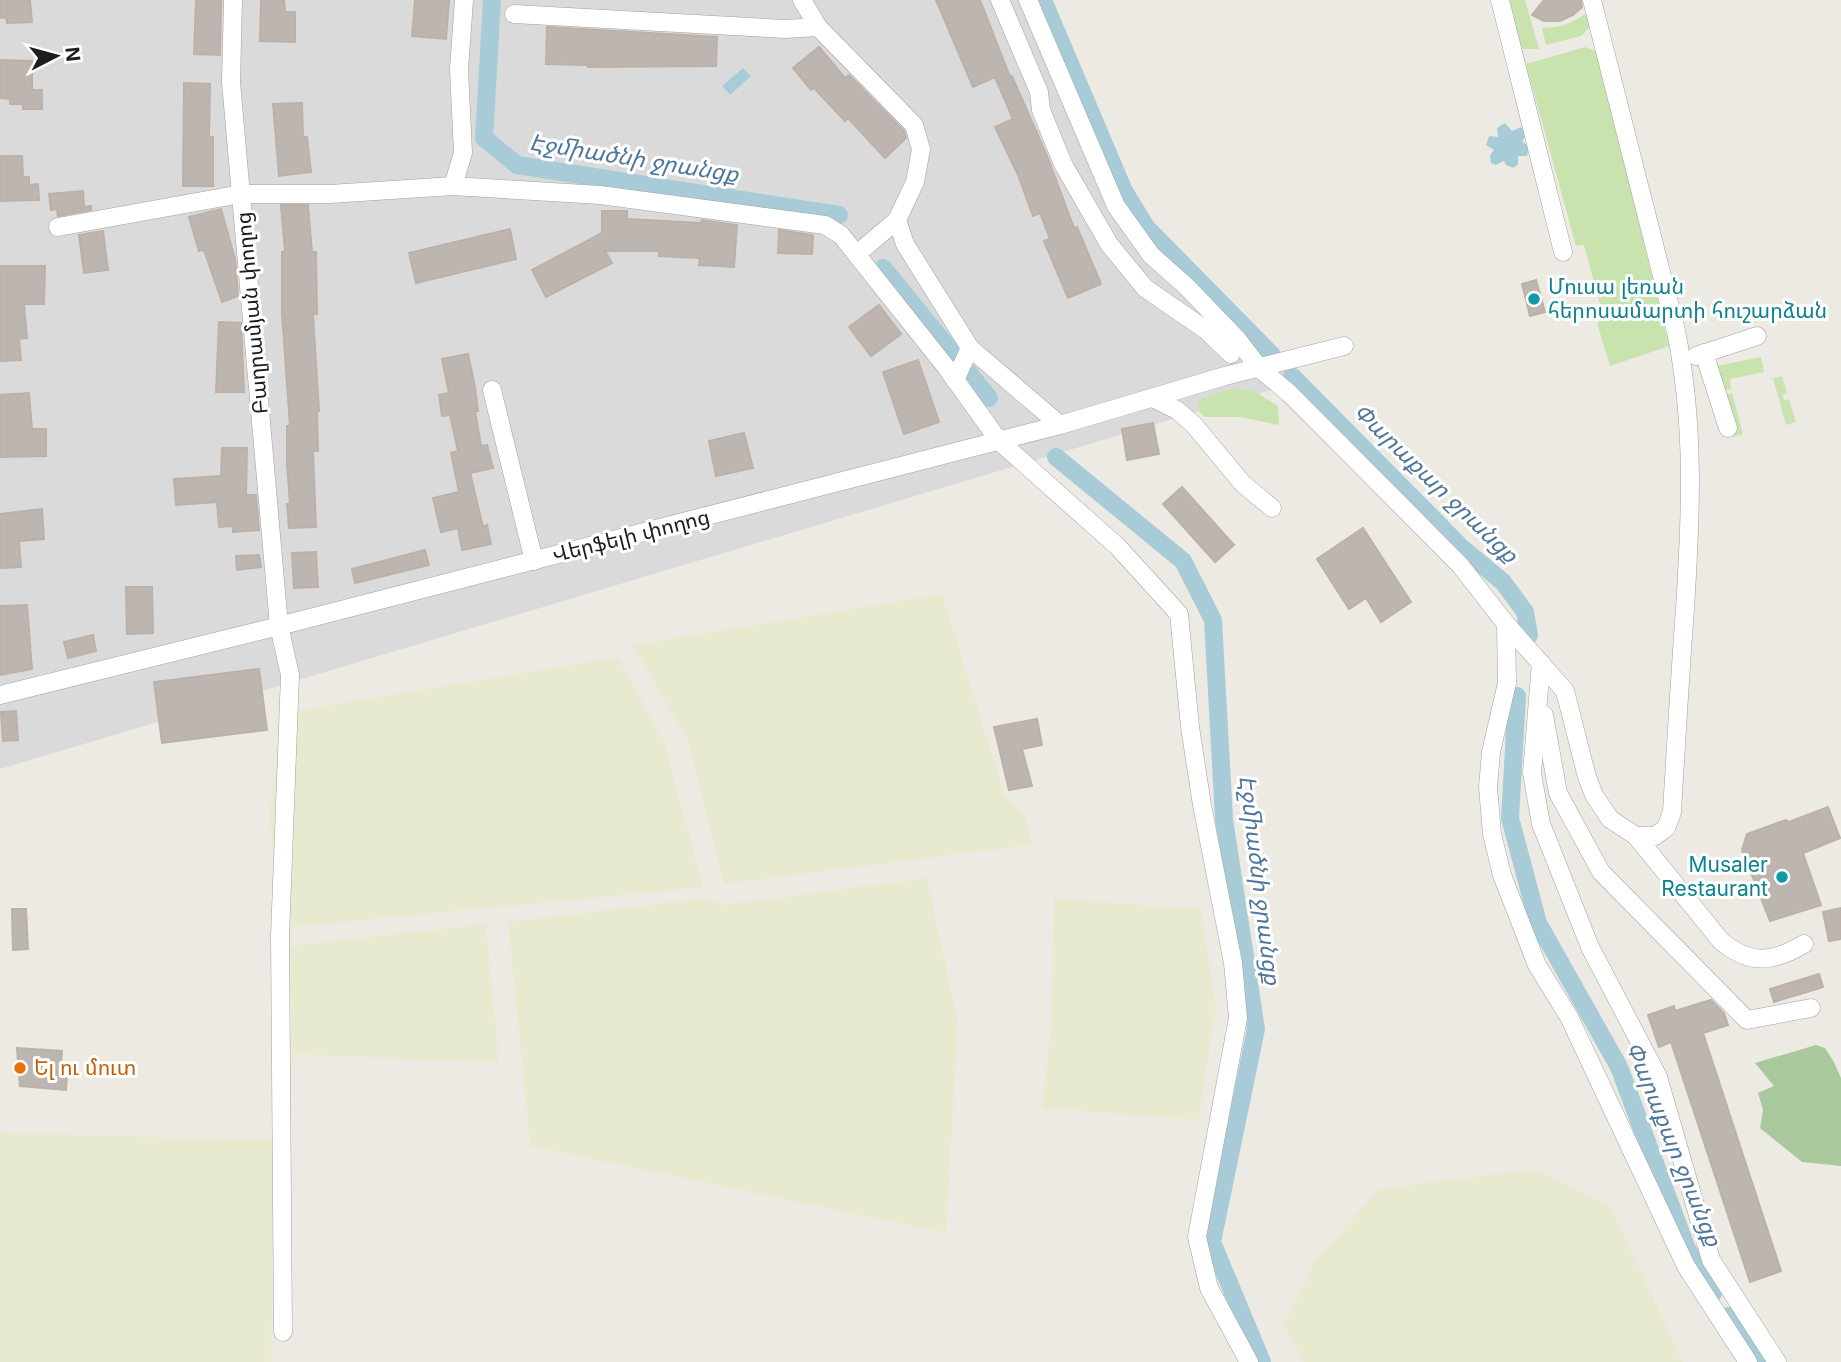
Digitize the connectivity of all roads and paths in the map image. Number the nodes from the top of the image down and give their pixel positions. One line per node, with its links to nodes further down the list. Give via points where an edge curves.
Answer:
1 (233, 0): 11 (street, Բաղրամյան փողոց, via 231,82)
2 (464, 0): 10 (street, via 459,69 463,153)
3 (802, 0): 9 (street)
4 (1000, 0): 21 (street, via 1040,92 1041,110 1063,164 1109,244 1145,288 1206,330)
5 (1028, 0): 16 (street, via 1116,206 1151,255)
6 (1500, 0): 14 (street)
7 (1592, 0): 22 (street)
8 (514, 14): 9 (street)
9 (818, 27): 12 (street, via 914,125 920,149 917,171)
10 (453, 186): 11 (street); 15 (street, via 600,195 825,225)
11 (241, 194): 13 (street); 34 (street, Բաղրամյան փողոց)
12 (897, 220): 15 (street); 19 (street, via 905,244)
13 (58, 228)
14 (1563, 252)
15 (858, 253): 25 (street)
16 (1230, 331): 21 (street); 23 (street)
17 (1756, 337): 20 (street)
18 (1344, 346): 23 (street, Վերֆելի փողոց)
19 (969, 350): 25 (street); 28 (street)
20 (1704, 353): 22 (street); 29 (street)
21 (1231, 354): 24 (street)
22 (1682, 360): 38 (street, via 1691,505 1672,812 1666,828 1655,836)
23 (1260, 369): 24 (street, Վերֆելի փողոց); 33 (street, via 1460,565)
24 (1225, 376): 27 (street, Վերֆելի փողոց)
25 (956, 377): 30 (street)
26 (492, 390): 32 (street)
27 (1153, 398): 28 (street, Վերֆելի փողոց); 31 (street, via 1194,425 1243,484)
28 (1060, 425): 30 (street, Վերֆելի փողոց)
29 (1728, 428)
30 (999, 441): 32 (street, Վերֆելի փողոց); 42 (street, via 1118,547 1179,614 1190,727 1233,963 1238,1018 1197,1237 1209,1288)
31 (1272, 508)
32 (534, 561): 34 (street, Վերֆելի փողոց)
33 (1506, 624): 35 (street); 43 (street, via 1507,683 1490,752 1488,787 1502,875 1536,965 1569,1017 1686,1266)
34 (279, 626): 37 (street, Վերֆելի փողոց); 41 (street, Բաղրամյան փողոց, via 290,675 280,936)
35 (1541, 663): 36 (street); 38 (street, via 1565,691 1594,795 1610,819)
36 (1540, 691): 40 (street, via 1558,793 1601,872 1748,1020); 44 (street, via 1532,773 1541,824 1590,947 1657,1077 1711,1260)
37 (0, 695)
38 (1636, 836): 39 (street, via 1721,941 1737,954 1770,958)
39 (1804, 944)
40 (1811, 1008)
41 (283, 1332)
42 (1249, 1362)
43 (1748, 1362)
44 (1777, 1362)

